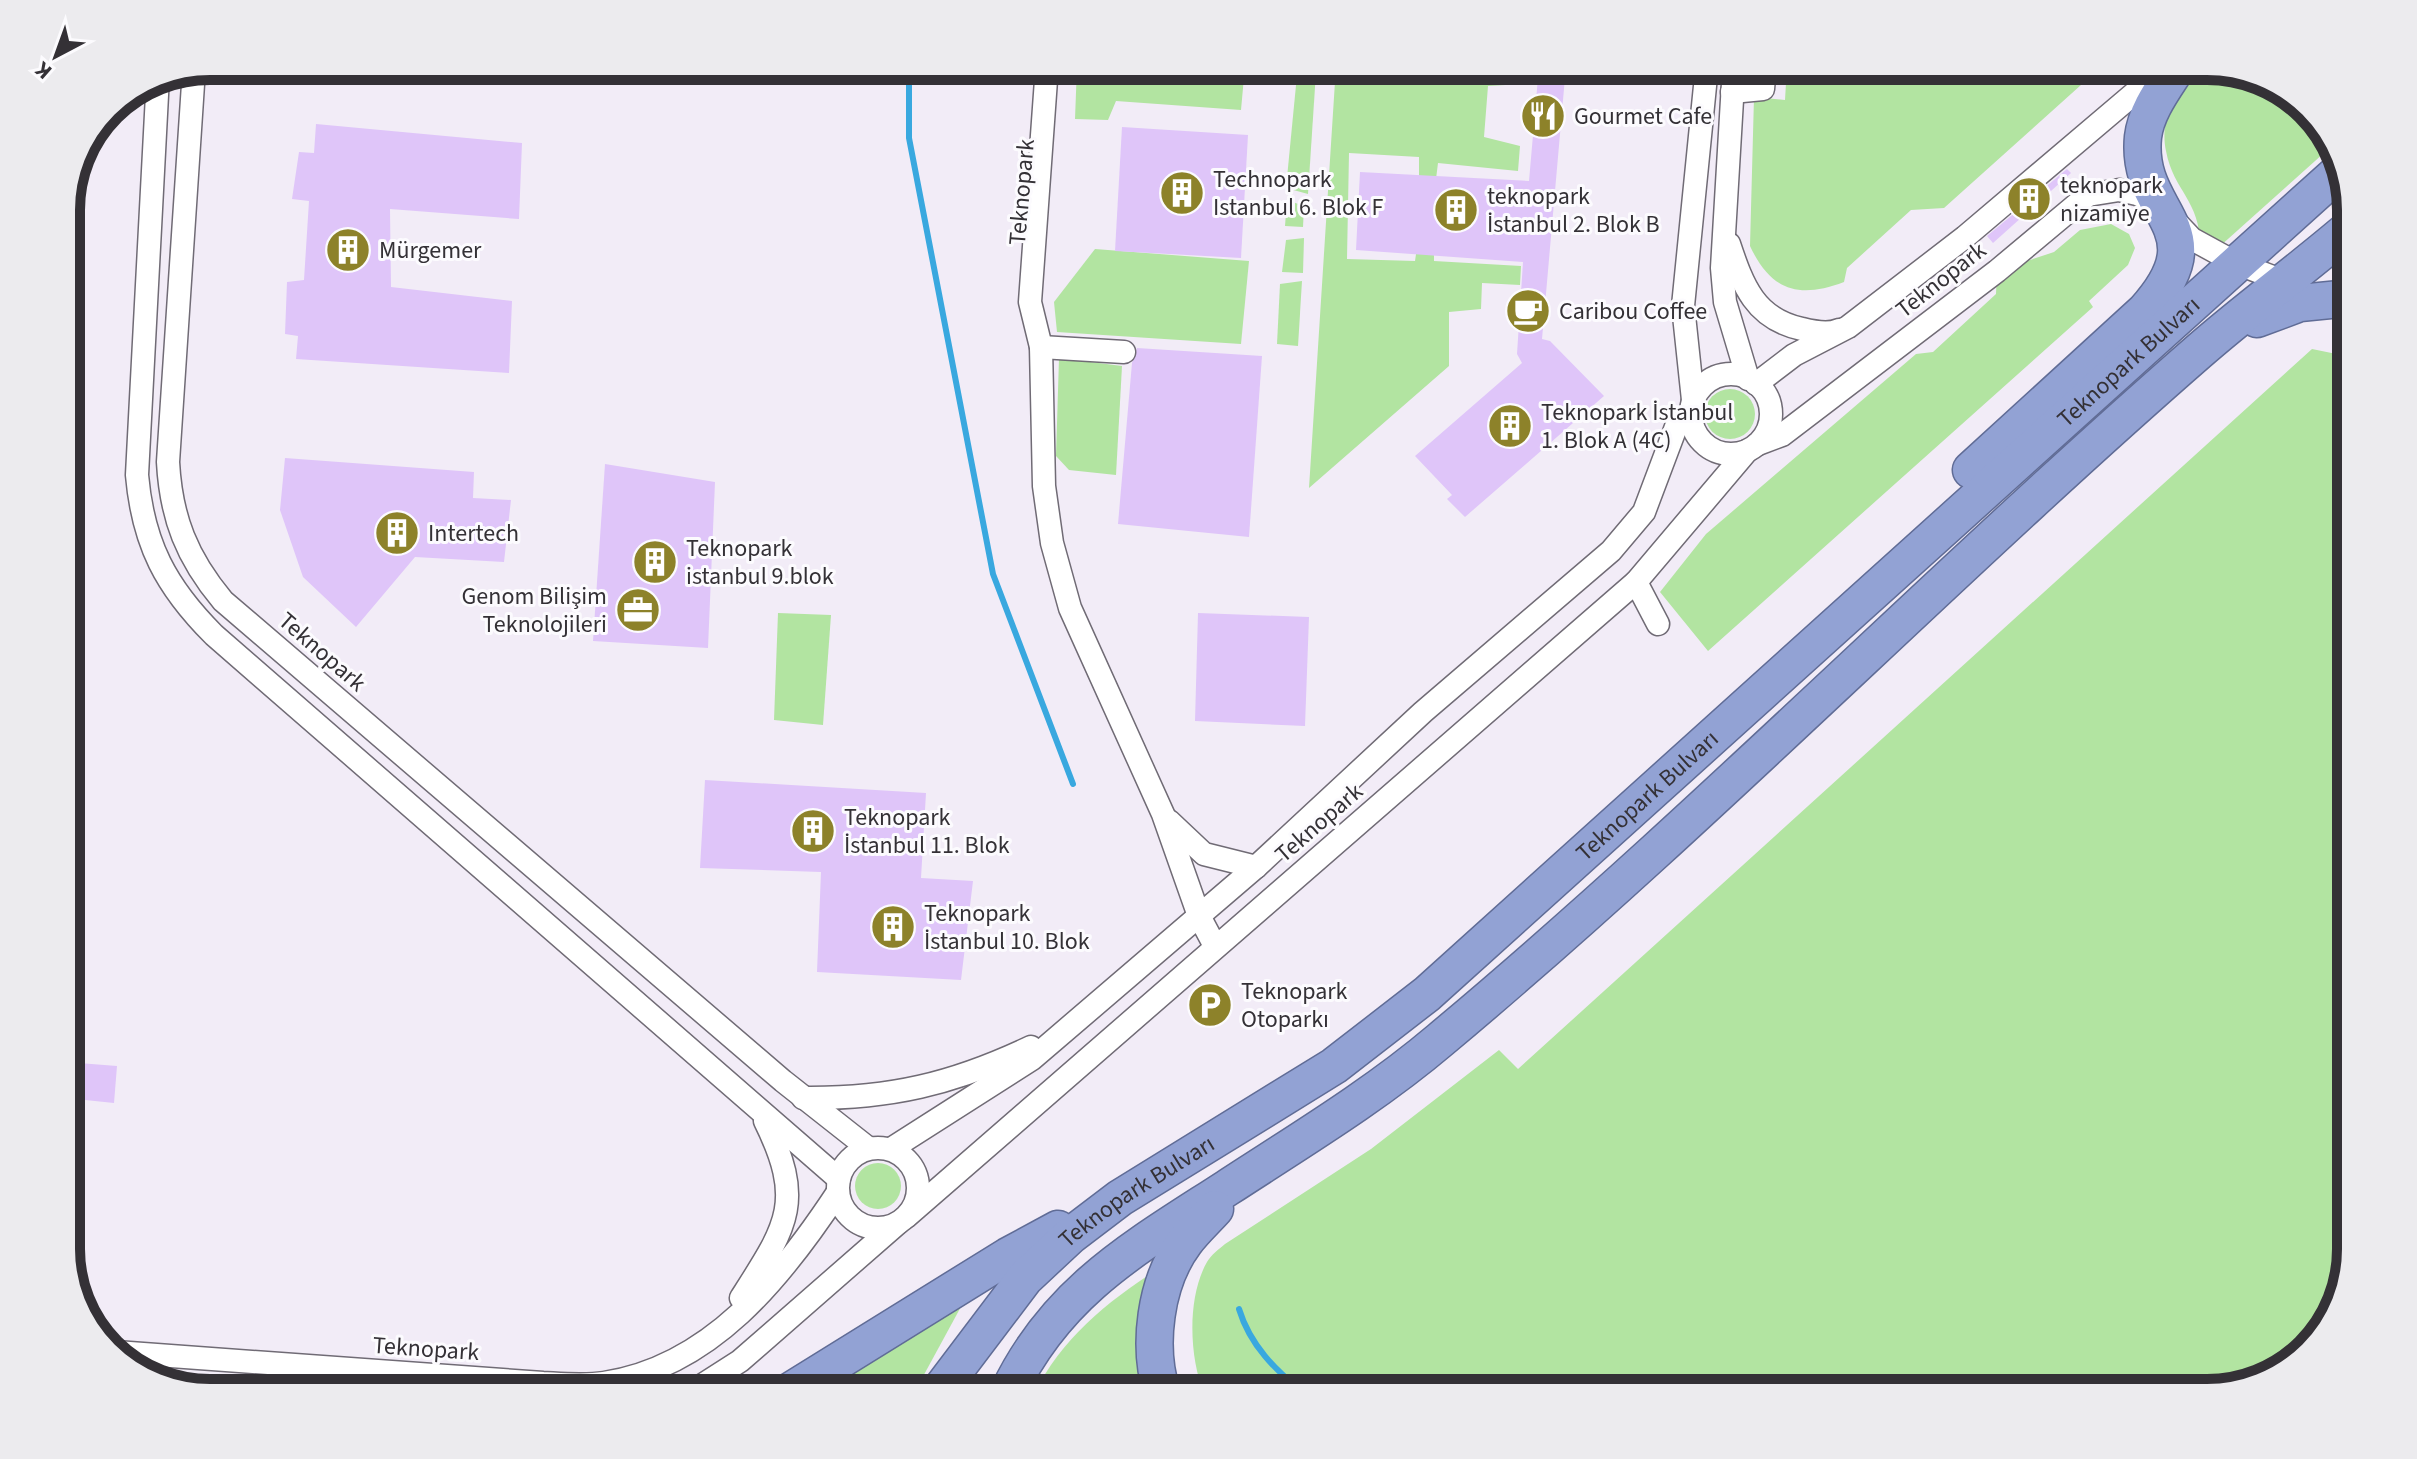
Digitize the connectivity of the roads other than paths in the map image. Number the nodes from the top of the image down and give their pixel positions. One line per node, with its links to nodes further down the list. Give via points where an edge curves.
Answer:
1 (1046, 80): 19 (street, Teknopark, via 1030,302)
2 (1057, 80): 19 (street, Teknopark)
3 (1706, 80): 25 (street, via 1683,306)
4 (1733, 80): 10 (street, Teknopark)
5 (1764, 80): 10 (street, via 1763,89)
6 (2154, 80): 20 (street, Teknopark)
7 (2170, 80): 12 (highway, via 2143,138)
8 (193, 81): 35 (street, Teknopark, via 168,462 175,522 195,564 223,601)
9 (157, 92): 36 (street, Teknopark, via 137,475 143,520 172,589 214,635)
10 (1732, 92): 13 (street, Teknopark)
11 (2333, 177): 15 (highway, Teknopark Bulvarı)
12 (2161, 206): 15 (street, via 2192,239); 26 (street, Teknopark, via 2119,190 2088,195 1782,435); 29 (highway, via 2179,251 2164,289 1801,626)
13 (1725, 230): 20 (street, Teknopark, via 1747,292 1762,311 1803,329 1832,333); 24 (street, Teknopark, via 1725,302)
14 (2337, 239): 16 (highway, Teknopark Bulvarı)
15 (2236, 263): 16 (street); 29 (highway, Teknopark Bulvarı)
16 (2287, 282): 17 (street); 22 (highway, Teknopark Bulvarı)
17 (2337, 295)
18 (2337, 299): 22 (highway, via 2268,314)
19 (1033, 322): 21 (street, Teknopark)
20 (1848, 327): 24 (street, Teknopark)
21 (1041, 347): 23 (street); 30 (street, Teknopark, via 1044,486 1059,573 1090,656)
22 (2199, 350): 39 (highway, Teknopark Bulvarı, via 1444,1037 1359,1102)
23 (1124, 352)
24 (1752, 381): 25 (street, Teknopark, via 1722,375 1710,380); 26 (street, Teknopark, via 1770,408 1766,433)
25 (1692, 406): 26 (street, via 1699,438 1708,448 1721,453); 31 (street, Teknopark, via 1676,427 1644,512 1624,539 1423,712)
26 (1753, 447): 27 (street, Teknopark)
27 (1636, 582): 28 (street); 33 (street, Teknopark)
28 (1658, 624)
29 (1756, 699): 41 (highway, Teknopark Bulvarı, via 1387,1027 1334,1066)
30 (1163, 814): 31 (street, Teknopark, via 1204,854); 32 (street, Teknopark)
31 (1256, 867): 32 (street, Teknopark)
32 (1199, 916): 33 (street); 34 (street, Teknopark)
33 (1215, 946): 42 (street, Teknopark)
34 (1061, 1033): 35 (street, Teknopark, via 936,1085 869,1097); 38 (street, Teknopark, via 1004,1080)
35 (803, 1098): 37 (street, Teknopark)
36 (759, 1109): 40 (street, Teknopark); 43 (street, Teknopark, via 788,1178 786,1212 768,1256)
37 (868, 1148): 38 (street); 40 (street, Teknopark, via 849,1160)
38 (891, 1149): 42 (street, via 908,1161 918,1179 917,1199)
39 (1246, 1176): 50 (highway, Teknopark Bulvarı, via 1091,1280 1045,1329); 51 (highway, via 1184,1244 1162,1292 1154,1331)
40 (838, 1185): 42 (street, Teknopark, via 845,1210 860,1223 879,1228); 43 (street, Teknopark, via 770,1282)
41 (1120, 1198): 48 (highway, via 1008,1256); 49 (highway, Teknopark Bulvarı, via 1025,1278)
42 (902, 1220): 47 (street, Teknopark, via 740,1361)
43 (720, 1331): 46 (street, Teknopark, via 678,1361)
44 (133, 1353): 45 (street, Teknopark)
45 (486, 1379)
46 (619, 1379)
47 (712, 1379)
48 (810, 1379)
49 (949, 1379)
50 (1016, 1379)
51 (1158, 1379)

